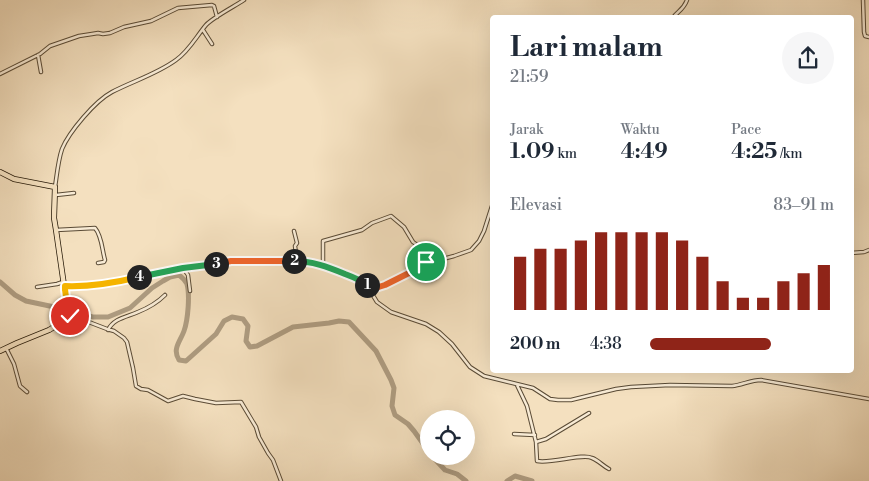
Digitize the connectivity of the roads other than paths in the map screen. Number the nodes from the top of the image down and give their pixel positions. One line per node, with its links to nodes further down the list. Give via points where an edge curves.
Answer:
1 (244, 0): 5 (street)
2 (687, 0): 4 (street)
3 (863, 0): 7 (street, via 864,32)
4 (675, 15)
5 (217, 17): 6 (street); 9 (street, via 212,5 178,8 150,21 110,33 79,36 50,46)
6 (203, 29): 8 (street); 13 (street, via 177,59 108,94 91,110 66,142 59,158)
7 (869, 37)
8 (212, 44)
9 (38, 56): 10 (street); 11 (street)
10 (41, 72)
11 (0, 74)
12 (0, 172): 13 (main road, via 14,179)
13 (55, 187): 15 (main road)
14 (74, 193): 15 (street)
15 (55, 195): 17 (main road)
16 (490, 212): 23 (street, via 474,247)
17 (56, 230): 22 (street, via 95,228 105,260); 26 (main road)
18 (294, 231): 21 (street)
19 (869, 250): 20 (street)
20 (854, 252)
21 (297, 261): 24 (street); 25 (street, via 231,261)
22 (98, 263)
23 (430, 265): 24 (street, via 420,247 391,216 362,230 323,241); 28 (street)
24 (323, 266): 28 (street, via 360,280)
25 (183, 268): 26 (street, via 104,285 80,287); 29 (street, via 188,275)
26 (65, 284): 27 (street); 31 (main road)
27 (36, 287)
28 (369, 290): 35 (street, via 377,302 391,312 440,332 470,368 484,376)
29 (190, 291)
30 (165, 295): 32 (street, via 142,310 117,320)
31 (65, 316): 32 (street); 33 (main road, via 49,330)
32 (108, 330): 43 (street, via 126,341 138,388 168,401 183,396 216,403 241,402)
33 (6, 348): 34 (main road); 36 (street, via 20,386)
34 (0, 351)
35 (516, 384): 37 (street, via 533,388 550,399 571,400 631,387 732,386 761,380); 40 (street, via 527,406)
36 (27, 392)
37 (869, 399)
38 (589, 413): 41 (street, via 546,439)
39 (514, 434): 40 (street)
40 (535, 435): 41 (street)
41 (536, 440): 42 (street, via 537,462 586,456)
42 (608, 469)
43 (281, 481)

